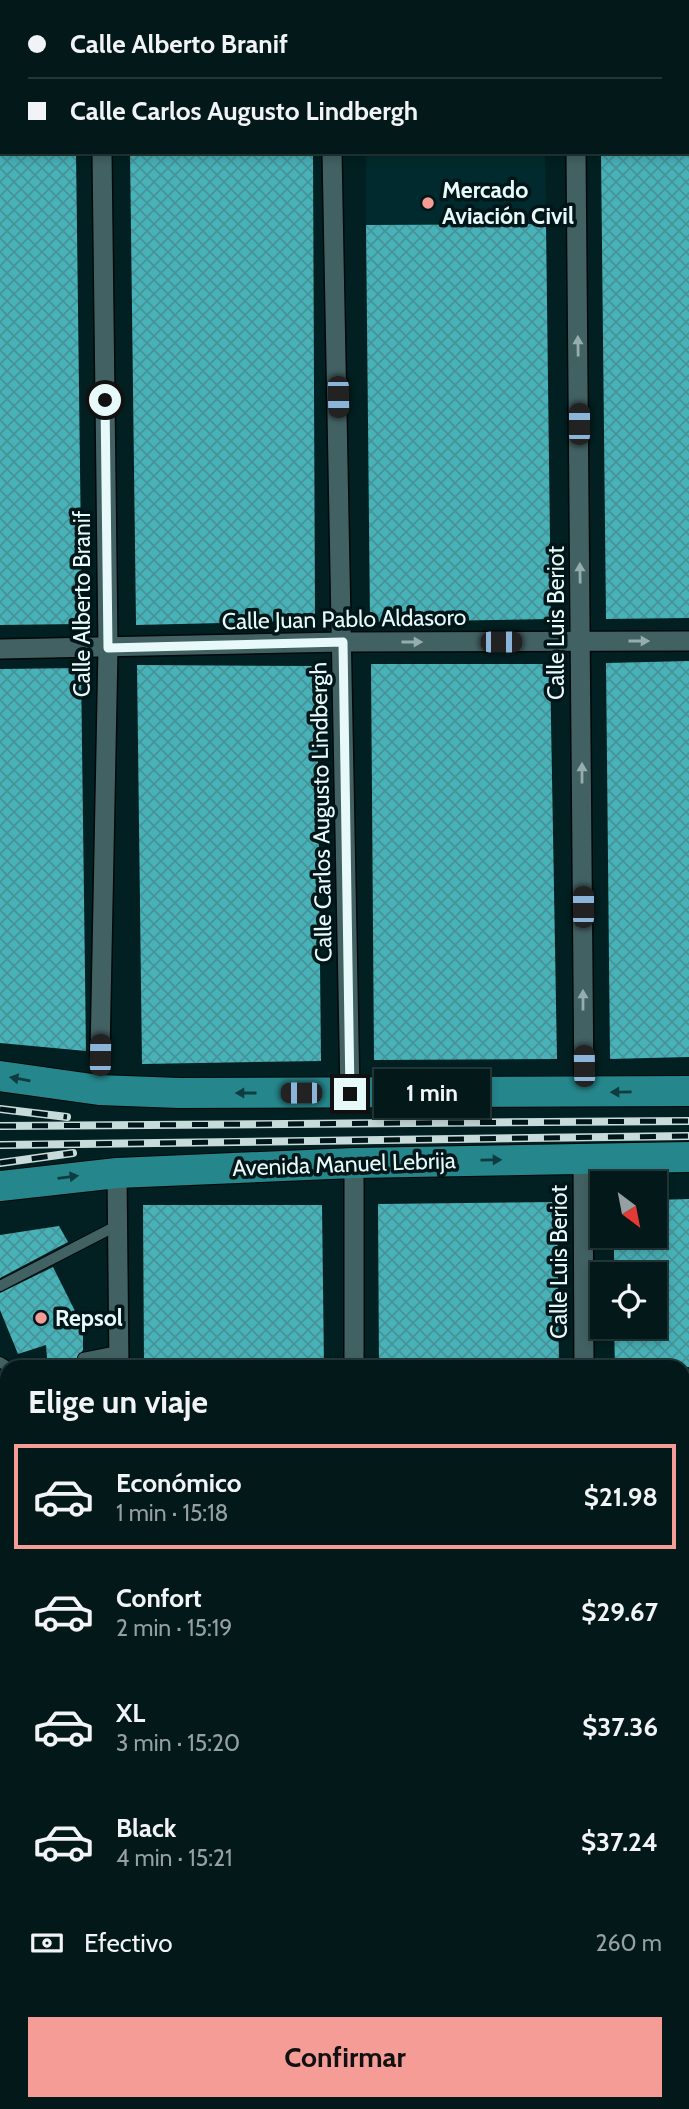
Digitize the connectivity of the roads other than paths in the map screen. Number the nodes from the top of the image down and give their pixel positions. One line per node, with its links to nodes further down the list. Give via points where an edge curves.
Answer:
1 (102, 154): 7 (street, Calle Alberto Branif)
2 (332, 154): 5 (street, Calle Carlos Augusto Lindbergh)
3 (576, 154): 6 (street, Calle Luis Beriot, one-way to 3)
4 (689, 641): 6 (street, Calle Juan Pablo Aldasoro, one-way to 4)
5 (343, 642): 6 (street, Calle Juan Pablo Aldasoro, one-way to 6); 7 (street, Calle Juan Pablo Aldasoro); 13 (street, Calle Carlos Augusto Lindbergh)
6 (580, 642): 12 (street, Calle Luis Beriot, one-way to 6)
7 (108, 648): 8 (street, Calle Juan Pablo Aldasoro); 9 (street, Calle Alberto Branif)
8 (0, 649)
9 (100, 1055)
10 (0, 1076): 13 (main road, one-way to 10, via 99,1090)
11 (689, 1091): 12 (main road, one-way to 12)
12 (584, 1093): 13 (main road)
13 (350, 1094)
14 (583, 1157): 15 (main road, Avenida Manuel Lebrija); 16 (main road, Avenida Manuel Lebrija, one-way to 14); 24 (street, Calle Luis Beriot)
15 (689, 1157)
16 (354, 1163): 17 (main road, Avenida Manuel Lebrija); 23 (street)
17 (117, 1173): 18 (main road, Avenida Manuel Lebrija, one-way to 17); 19 (street)
18 (0, 1186)
19 (118, 1225): 20 (lane); 22 (street)
20 (0, 1286)
21 (83, 1358): 22 (lane)
22 (119, 1359)
23 (354, 1360)
24 (584, 1360)

